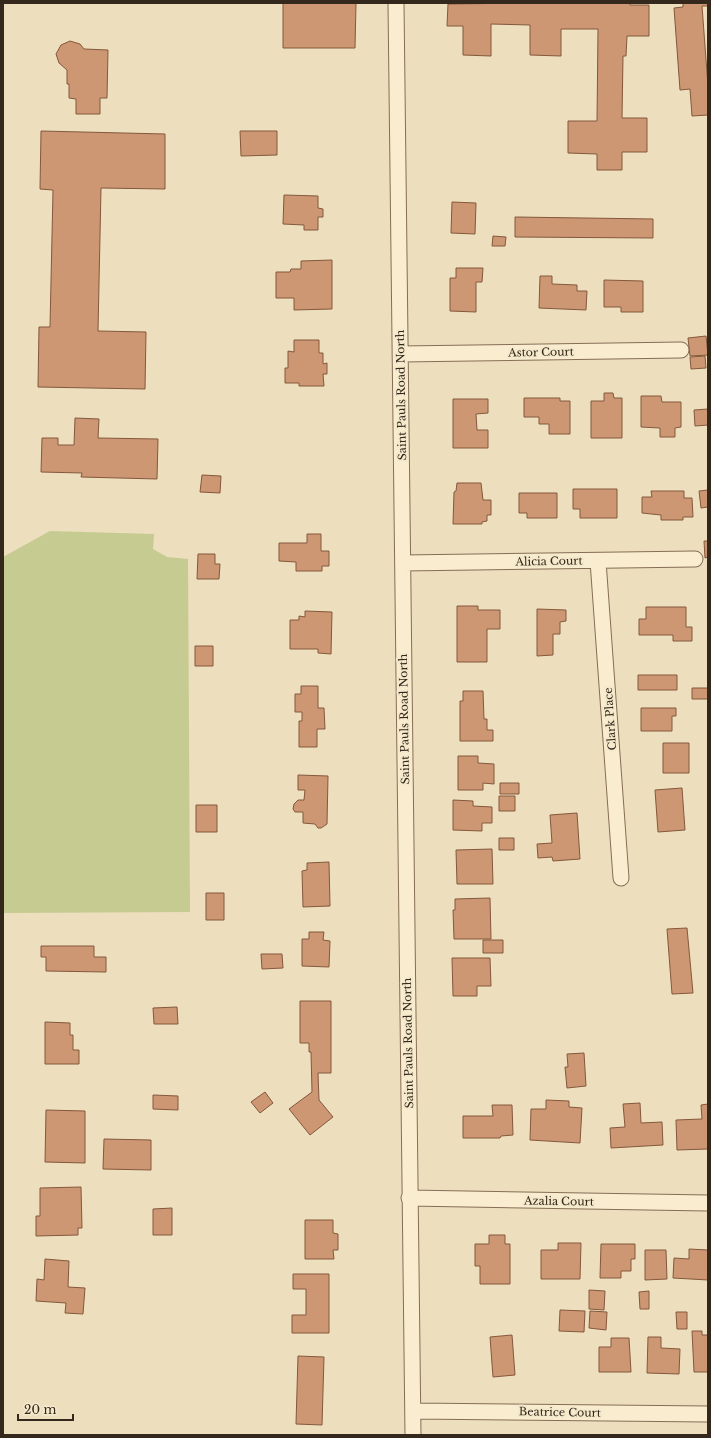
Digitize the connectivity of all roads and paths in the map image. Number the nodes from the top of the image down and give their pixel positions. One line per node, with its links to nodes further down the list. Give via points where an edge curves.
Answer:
1 (396, 3): 3 (street, Saint Pauls Road North)
2 (681, 350): 3 (street, Astor Court)
3 (400, 354): 6 (street, Saint Pauls Road North)
4 (695, 559): 5 (street, Alicia Court)
5 (598, 561): 6 (street, Alicia Court); 7 (street, Clark Place)
6 (403, 563): 8 (street, Saint Pauls Road North)
7 (620, 878)
8 (409, 1198): 9 (street, Azalia Court); 10 (street, Saint Pauls Road North)
9 (708, 1203)
10 (413, 1411): 11 (street, Beatrice Court); 12 (street, Saint Pauls Road North)
11 (708, 1414)
12 (413, 1435)

